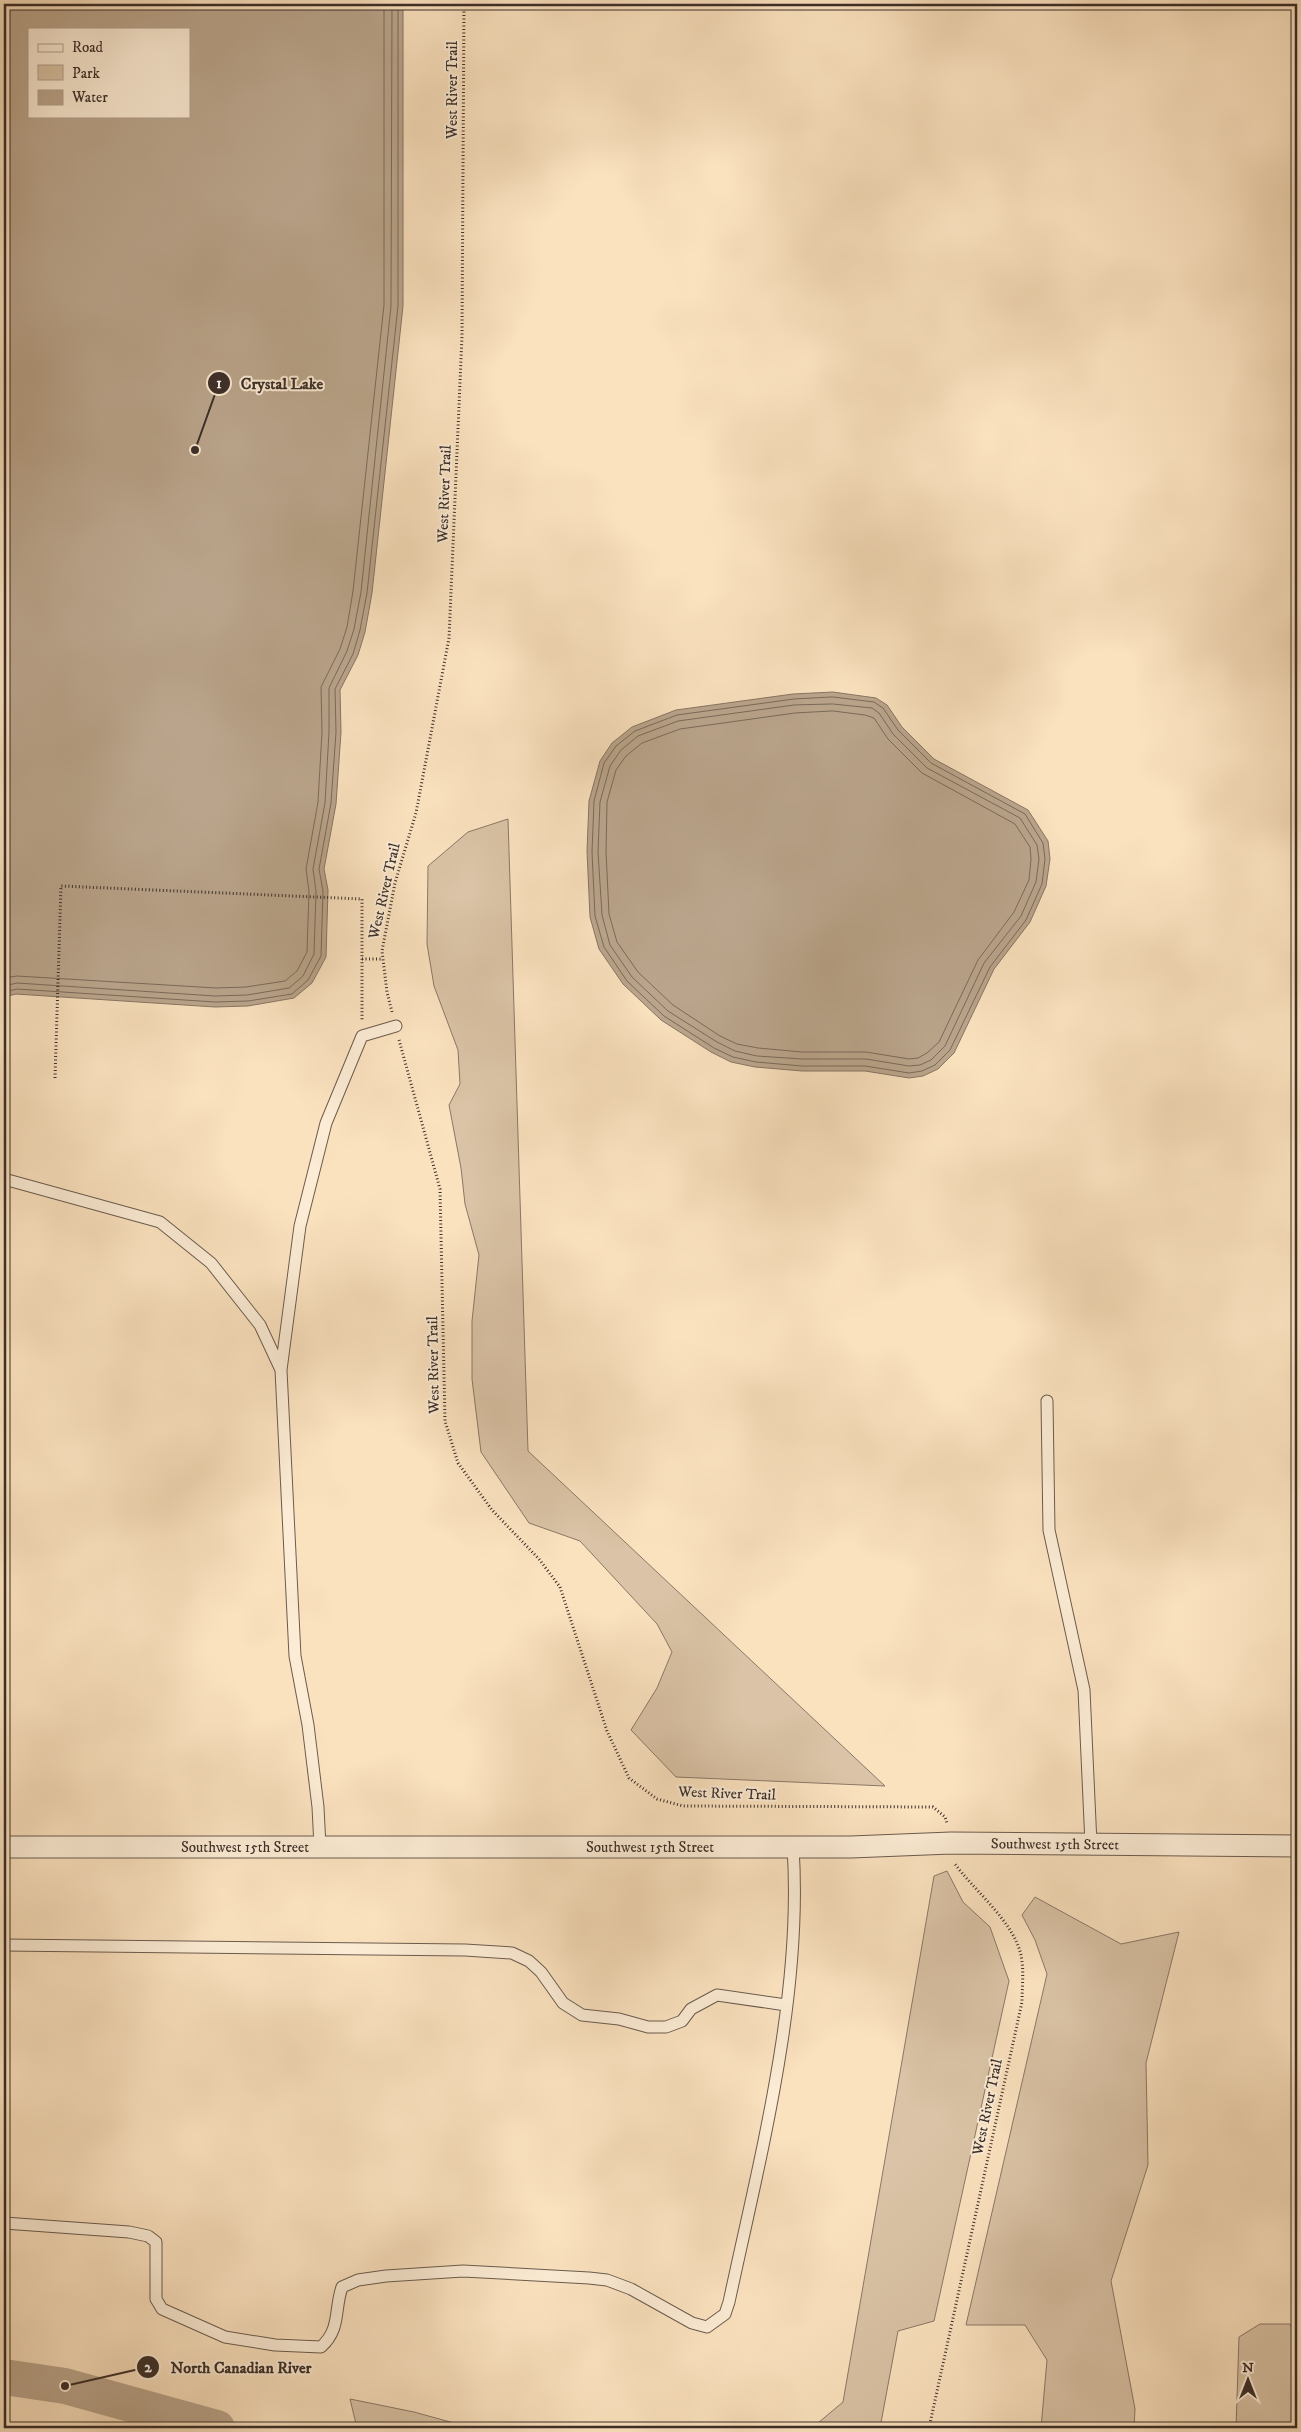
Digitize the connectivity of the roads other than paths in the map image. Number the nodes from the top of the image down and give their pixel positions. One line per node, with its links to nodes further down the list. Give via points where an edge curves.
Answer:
1 (396, 1026): 3 (lane, via 362,1036 326,1123 300,1226)
2 (4, 1180): 3 (lane, via 160,1222 217,1271 260,1325)
3 (281, 1370): 8 (lane, via 295,1656 308,1725)
4 (1047, 1401): 5 (lane, via 1049,1530 1084,1690)
5 (1091, 1844): 6 (street, Southwest 15th Street); 9 (street, Southwest 15th Street)
6 (1297, 1846)
7 (4, 1847): 8 (street, Southwest 15th Street)
8 (320, 1847): 9 (street, Southwest 15th Street)
9 (793, 1847): 11 (lane, via 796,1891)
10 (4, 1946): 11 (lane, via 512,1953 529,1961 563,2003 582,2015 620,2018 648,2027 666,2027 682,2022 692,2009 717,1995)
11 (786, 2005): 12 (lane, via 772,2100 729,2302 725,2314 707,2327 692,2323 631,2289 606,2280 463,2272 386,2276 358,2280 342,2287 337,2321 330,2339 321,2347 248,2342 225,2337 162,2309 156,2299 156,2242 148,2236)
12 (4, 2223)

